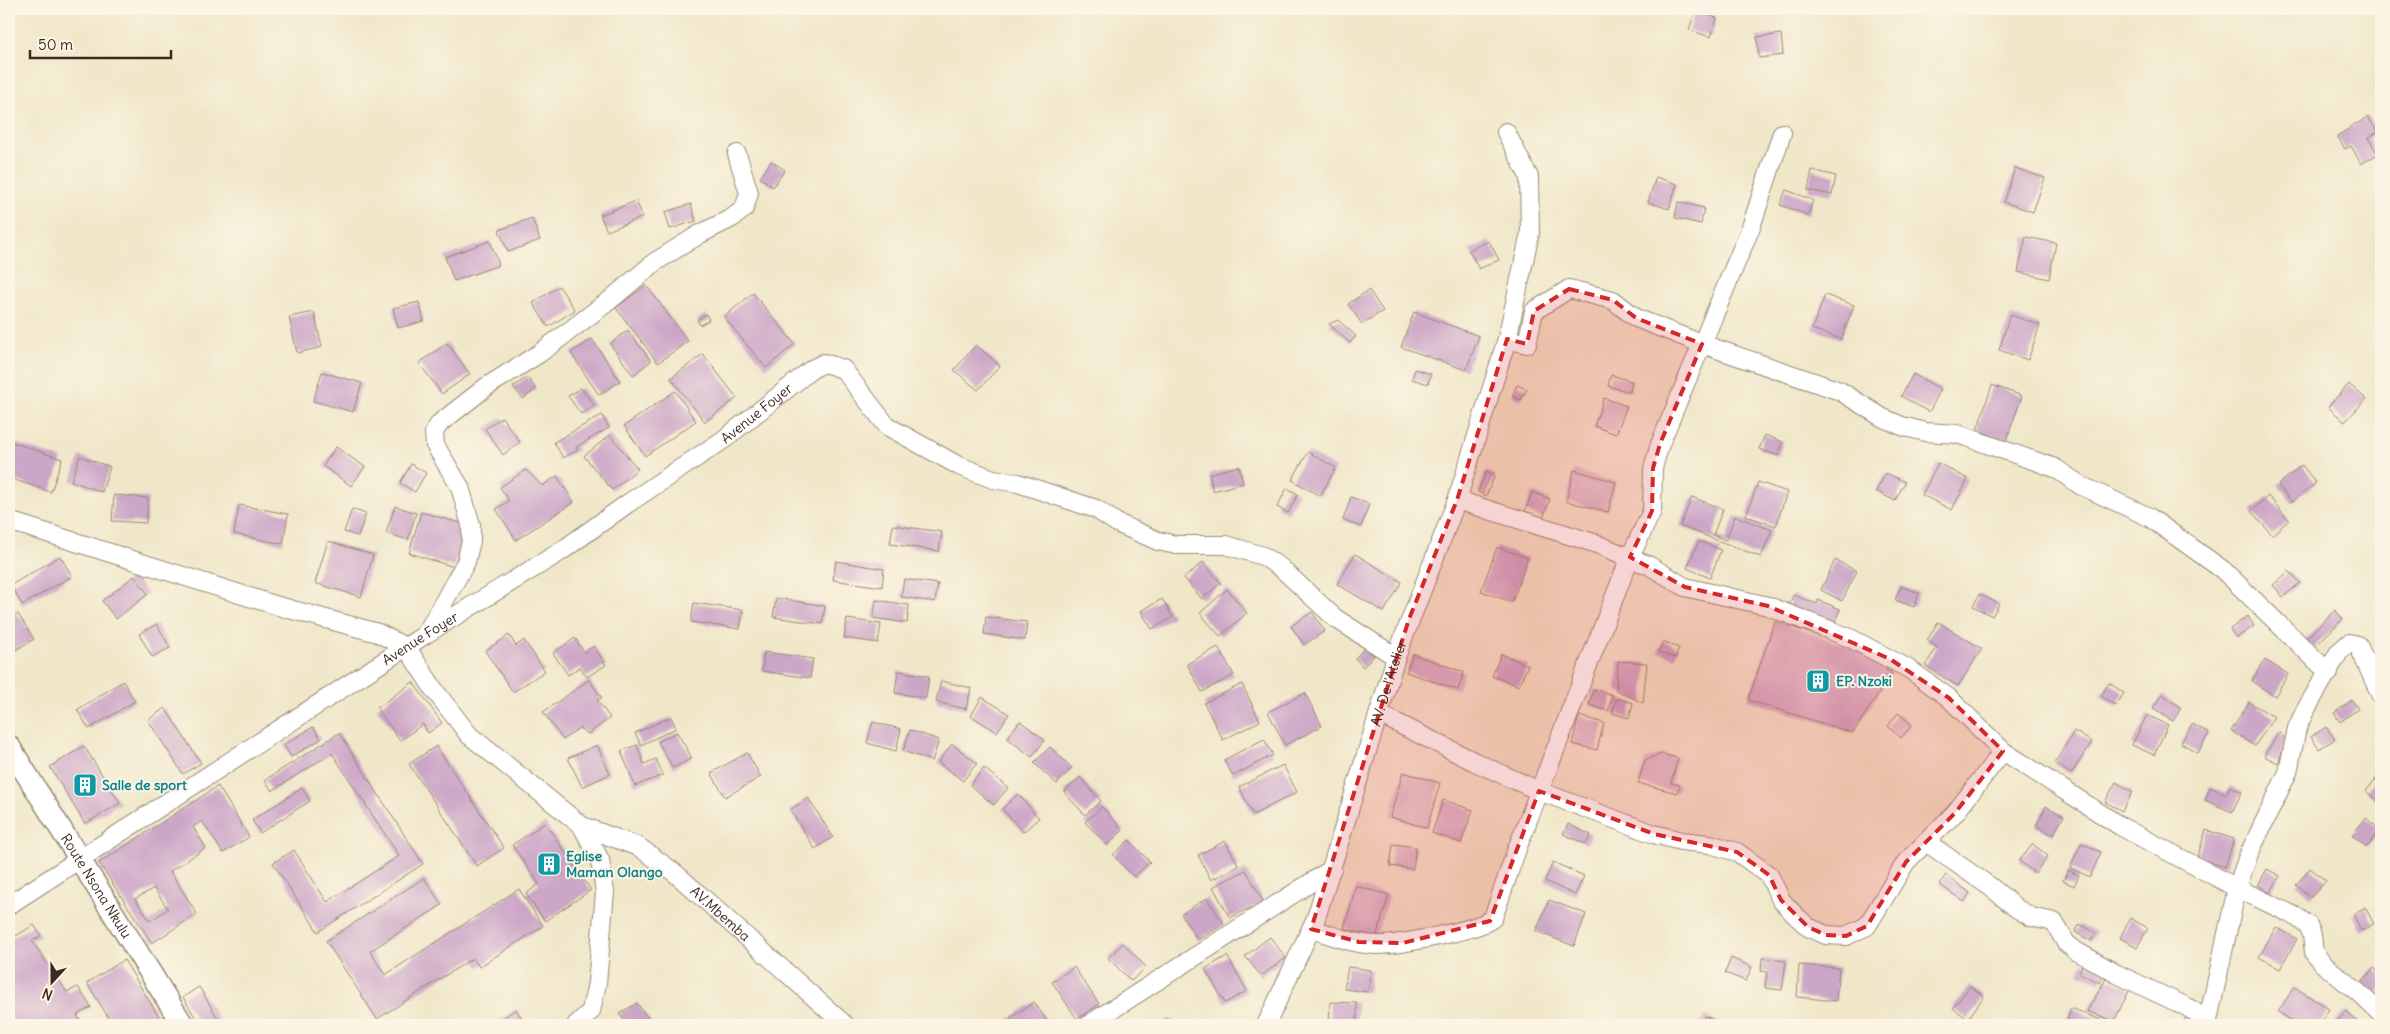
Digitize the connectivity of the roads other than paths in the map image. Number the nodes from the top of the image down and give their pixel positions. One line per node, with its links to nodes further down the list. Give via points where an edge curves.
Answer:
1 (1506, 132): 4 (street, AV. De l'Atelier, via 1529,177 1530,223)
2 (1782, 133): 5 (street, via 1751,227)
3 (737, 154): 9 (street, via 749,193 744,209 655,262 540,353 486,387 440,423 434,432 435,445 460,487 472,541 466,562)
4 (1507, 339): 5 (street, via 1527,344 1534,311 1569,289 1613,300 1636,318); 6 (street, AV. De l'Atelier)
5 (1702, 344): 8 (street, via 1660,444 1653,468 1652,511); 12 (street, via 1840,392 1902,426 1925,432 1958,434 2055,468 2080,485 2149,517 2224,570)
6 (1457, 500): 8 (street); 11 (street, AV. De l'Atelier)
7 (9, 521): 10 (street, via 278,606 378,633)
8 (1630, 557): 16 (street, via 1685,587 1768,606 1850,638 1909,669 1949,698); 17 (street)
9 (426, 634): 10 (street, Avenue Foyer); 11 (street, Avenue Foyer, via 560,552 723,440 812,369 824,363 843,369 887,426 959,466 1096,509 1117,524 1158,541 1176,545 1226,544 1263,556 1281,568 1335,618)
10 (407, 648): 18 (street, via 469,735); 20 (street, Avenue Foyer)
11 (1396, 657): 14 (street, AV. De l'Atelier)
12 (2329, 672): 13 (street, via 2344,647 2349,643 2358,645); 22 (street, via 2297,728 2288,772 2248,856)
13 (2381, 696)
14 (1379, 714): 17 (street); 21 (street, AV. De l'Atelier)
15 (9, 746): 20 (street, Route Nsona Nkulu)
16 (2003, 752): 19 (street, via 1955,813); 22 (street, via 2120,826)
17 (1539, 791): 19 (street, via 1654,834 1737,852 1769,875 1781,900 1794,914 1808,927 1826,935 1846,936 1867,926 1906,862); 24 (street, via 1493,918 1486,924 1403,943 1377,945)
18 (582, 826): 28 (street, via 600,860 605,892 598,983 591,1011); 29 (street, AV.Mbemba, via 639,847 675,873)
19 (1926, 842): 26 (street, via 2016,908 2031,917 2054,922 2066,942 2076,951 2187,1007)
20 (80, 860): 23 (street, Avenue Foyer); 27 (street, Route Nsona Nkulu)
21 (1332, 869): 24 (street, AV. De l'Atelier); 30 (street)
22 (2237, 888): 25 (street, via 2308,925 2314,954); 26 (street)
23 (9, 905)
24 (1311, 929): 31 (street, AV. De l'Atelier)
25 (2381, 1014)
26 (2208, 1023)
27 (183, 1025)
28 (576, 1025)
29 (845, 1025)
30 (1088, 1025)
31 (1266, 1025)

